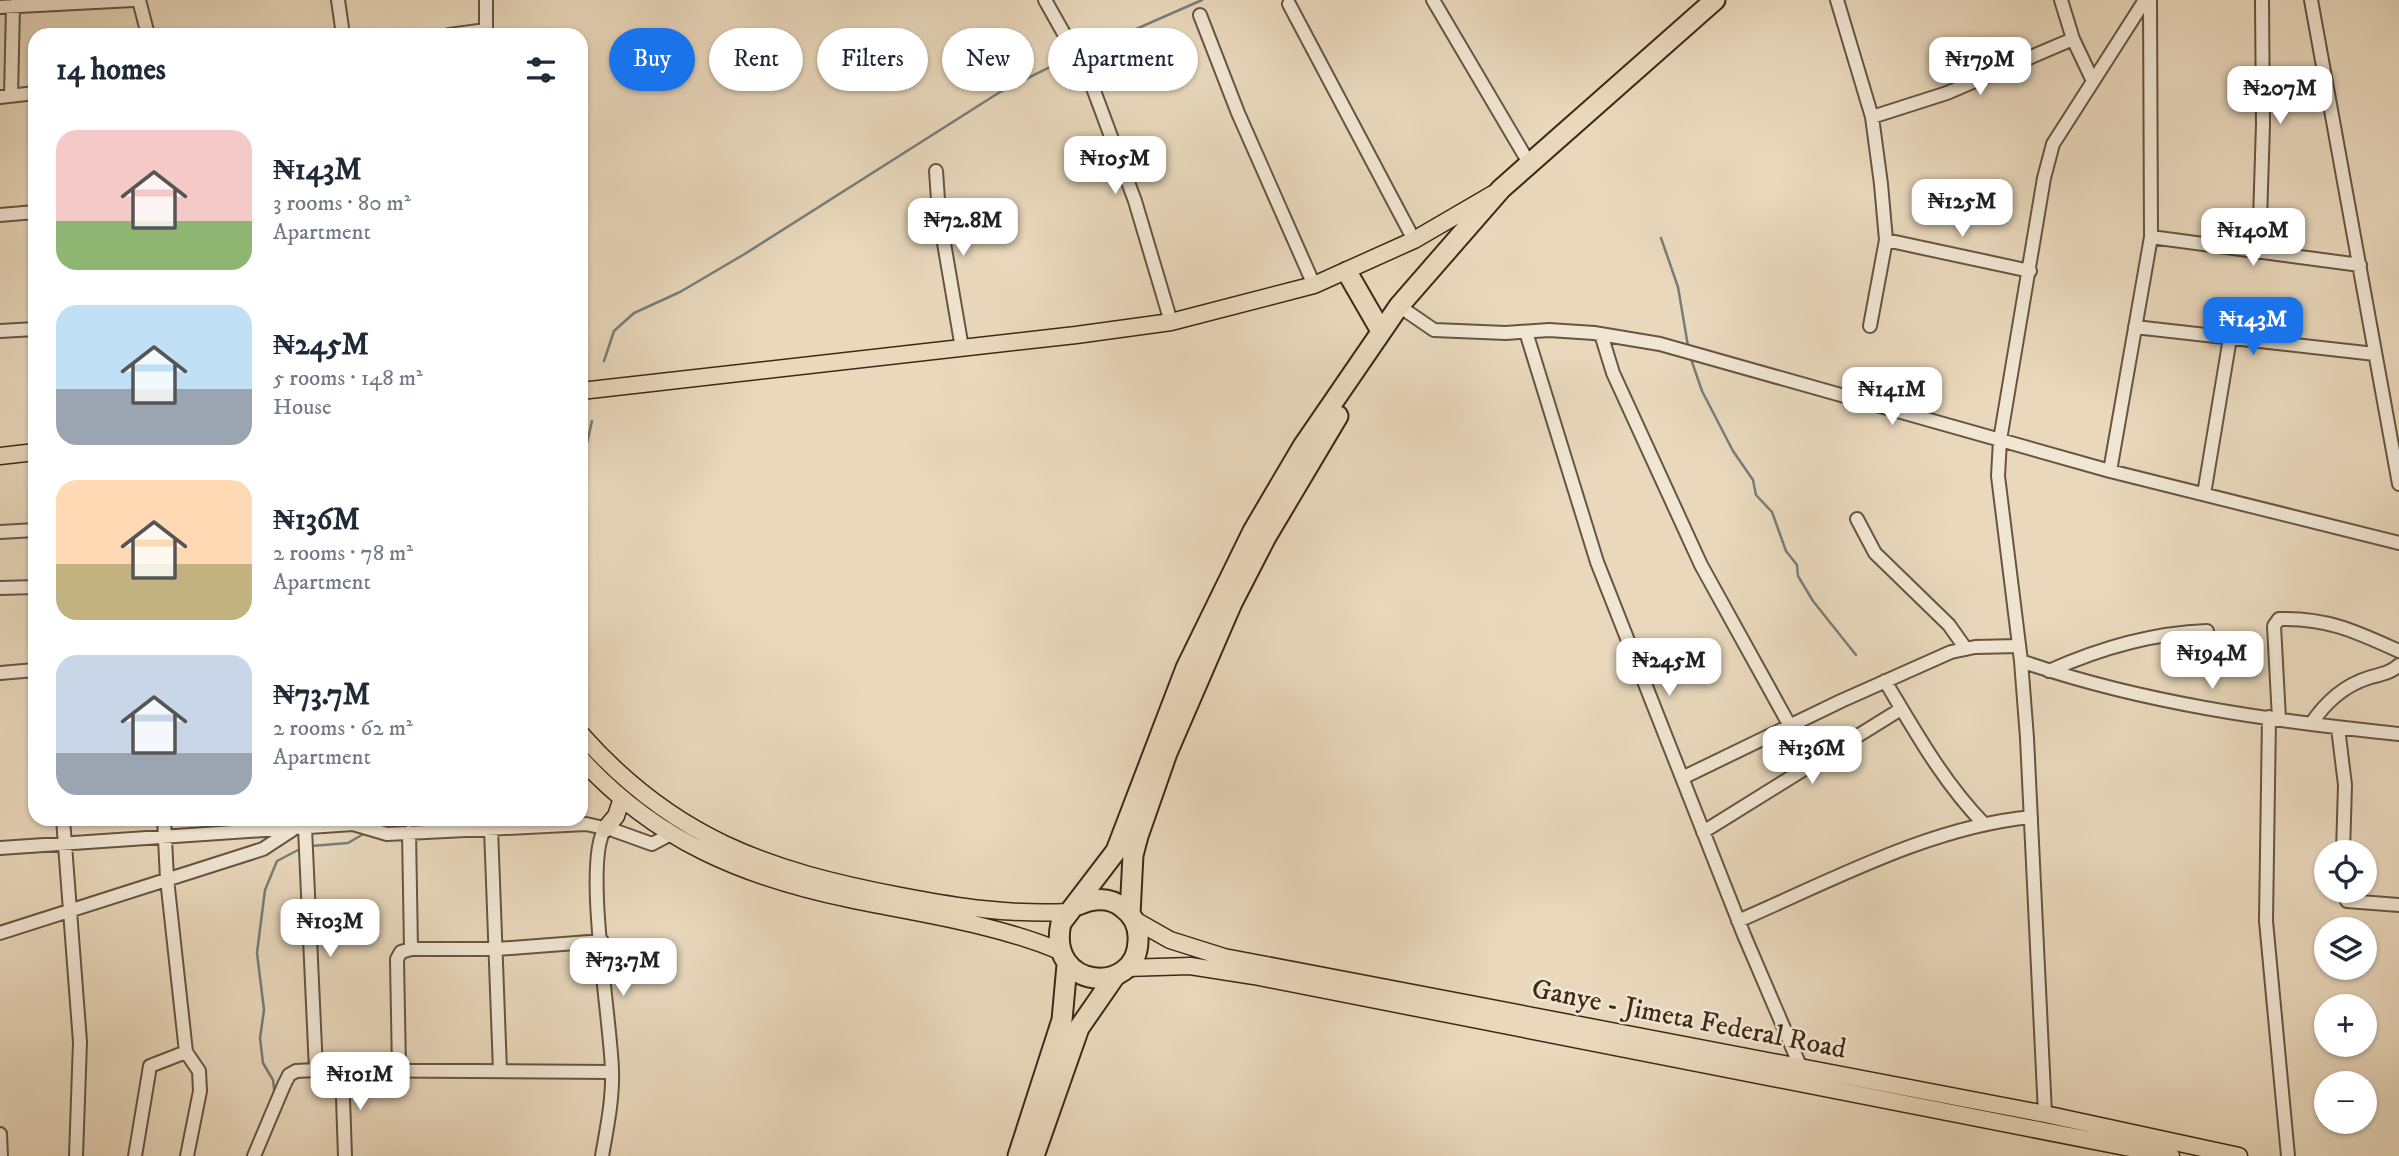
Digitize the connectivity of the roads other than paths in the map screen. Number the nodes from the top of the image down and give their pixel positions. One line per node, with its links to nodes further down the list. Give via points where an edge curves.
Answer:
1 (133, 0): 14 (street)
2 (139, 0): 16 (street)
3 (338, 0): 17 (street)
4 (486, 0): 18 (street)
5 (1045, 0): 38 (street, via 1083,61 1135,201)
6 (1433, 0): 24 (street)
7 (1715, 0): 24 (highway)
8 (1837, 0): 23 (street)
9 (2061, 0): 19 (street)
10 (2148, 0): 20 (street); 29 (street)
11 (2262, 0): 32 (street)
12 (2311, 0): 33 (street)
13 (1289, 4): 30 (street)
14 (6, 7): 22 (street)
15 (1200, 15): 36 (street)
16 (146, 28)
17 (342, 28)
18 (486, 28)
19 (2073, 39): 20 (street); 23 (street, via 1947,93)
20 (2092, 79): 34 (street, via 2053,144)
21 (28, 94): 22 (street)
22 (6, 97)
23 (1872, 117): 31 (street)
24 (1529, 163): 26 (highway)
25 (936, 171): 47 (street)
26 (1501, 189): 30 (main road); 37 (highway)
27 (28, 213): 28 (street)
28 (0, 215)
29 (2151, 237): 32 (street); 40 (street)
30 (1414, 240): 35 (main road)
31 (1886, 240): 34 (street); 39 (street)
32 (2259, 253): 33 (street)
33 (2360, 265): 48 (street)
34 (2030, 271): 50 (street)
35 (1347, 272): 36 (main road); 46 (highway)
36 (1314, 285): 38 (main road)
37 (1399, 306): 43 (street, via 1434,330); 46 (highway)
38 (1171, 322): 47 (main road)
39 (1870, 326)
40 (2135, 327): 45 (street); 53 (street)
41 (28, 329): 42 (street)
42 (0, 331)
43 (1526, 332): 44 (street); 81 (street, via 1597,562)
44 (1601, 334): 50 (street, via 1660,344); 74 (street, via 1613,373 1701,565)
45 (2230, 338): 48 (street); 55 (street)
46 (1376, 339): 106 (highway, via 1303,446 1253,531 1186,668 1116,851); 108 (highway, via 1356,386 1266,537 1200,672 1138,836)
47 (962, 348): 49 (main road)
48 (2375, 354): 54 (street)
49 (588, 390)
50 (2000, 440): 53 (street); 63 (street, via 1998,476)
51 (28, 453): 52 (main road)
52 (0, 456)
53 (2110, 471): 55 (street)
54 (2399, 484)
55 (2204, 494): 59 (street)
56 (1857, 519): 64 (street, via 1875,553 1949,625)
57 (28, 530): 58 (street)
58 (0, 532)
59 (2399, 543)
60 (28, 587): 61 (street)
61 (0, 588)
62 (2207, 631): 69 (street, via 2175,632 2081,656)
63 (2019, 646): 64 (street); 66 (street)
64 (1966, 649): 71 (street)
65 (2399, 651): 73 (street, via 2348,627 2279,619 2274,625)
66 (2021, 661): 69 (street); 83 (street)
67 (2399, 665): 75 (street, via 2342,691 2324,704)
68 (28, 671): 70 (street)
69 (2049, 671): 73 (street, via 2165,699)
70 (0, 673)
71 (1885, 681): 72 (street); 74 (street)
72 (1901, 709): 79 (street); 84 (street, via 1940,771)
73 (2274, 718): 75 (street); 136 (street, via 2266,921)
74 (1793, 724): 79 (street); 81 (street)
75 (2311, 724): 76 (street)
76 (2338, 728): 77 (street); 100 (street, via 2345,785)
77 (2399, 734)
78 (588, 741): 106 (main road, via 659,807 713,840 768,864 820,880 984,911)
79 (1816, 764): 95 (street)
80 (588, 766): 82 (main road)
81 (1682, 778): 95 (street)
82 (621, 801): 93 (main road); 97 (main road)
83 (2031, 817): 84 (street); 123 (street)
84 (1984, 824): 109 (street, via 1890,857)
85 (588, 825): 93 (street)
86 (63, 826): 101 (street)
87 (164, 826): 99 (street)
88 (236, 826): 96 (street)
89 (329, 826): 98 (street)
90 (362, 826): 94 (street, via 375,832)
91 (538, 826): 92 (street)
92 (491, 828): 94 (street); 113 (street)
93 (605, 829): 97 (street, via 652,844); 111 (street, via 599,838 597,883)
94 (408, 832): 112 (street)
95 (1703, 832): 109 (street)
96 (236, 833): 98 (street); 99 (street)
97 (671, 834): 114 (main road, via 770,879 981,924)
98 (303, 837): 103 (street); 119 (street)
99 (165, 838): 101 (street); 103 (street)
100 (2343, 840)
101 (64, 844): 102 (street); 107 (street)
102 (0, 848)
103 (167, 879): 107 (street); 116 (street)
104 (2373, 903): 105 (street)
105 (2399, 905)
106 (1074, 908): 108 (highway, via 1088,900 1111,901); 114 (highway, via 1061,923)
107 (67, 910): 110 (street); 126 (street, via 80,1042)
108 (1131, 916): 115 (highway, via 1138,945); 117 (main road, Ganye - Jimeta Federal Road, via 1170,940 1224,957)
109 (1738, 921): 117 (street)
110 (0, 933)
111 (602, 942): 113 (street); 122 (street)
112 (411, 949): 113 (street); 120 (street, via 397,959)
113 (497, 949): 121 (street)
114 (1064, 958): 115 (highway, via 1089,978); 132 (highway, via 1062,1020)
115 (1120, 972): 133 (highway, via 1079,1028); 134 (main road, Ganye - Jimeta Federal Road, via 1190,966 1254,976)
116 (186, 1052): 127 (street, via 150,1066); 128 (street, via 199,1071 200,1091)
117 (1801, 1068): 123 (main road, Ganye - Jimeta Federal Road)
118 (342, 1069): 119 (street); 120 (street); 130 (street)
119 (316, 1070): 129 (street, via 289,1075)
120 (399, 1070): 121 (street)
121 (500, 1071): 122 (street)
122 (612, 1072): 131 (street)
123 (2045, 1114): 135 (main road, Ganye - Jimeta Federal Road)
124 (0, 1134): 125 (street)
125 (1, 1156)
126 (76, 1156)
127 (135, 1156)
128 (187, 1156)
129 (254, 1156)
130 (345, 1156)
131 (602, 1156)
132 (1018, 1156)
133 (1034, 1156)
134 (2171, 1156)
135 (2239, 1156)
136 (2288, 1156)

